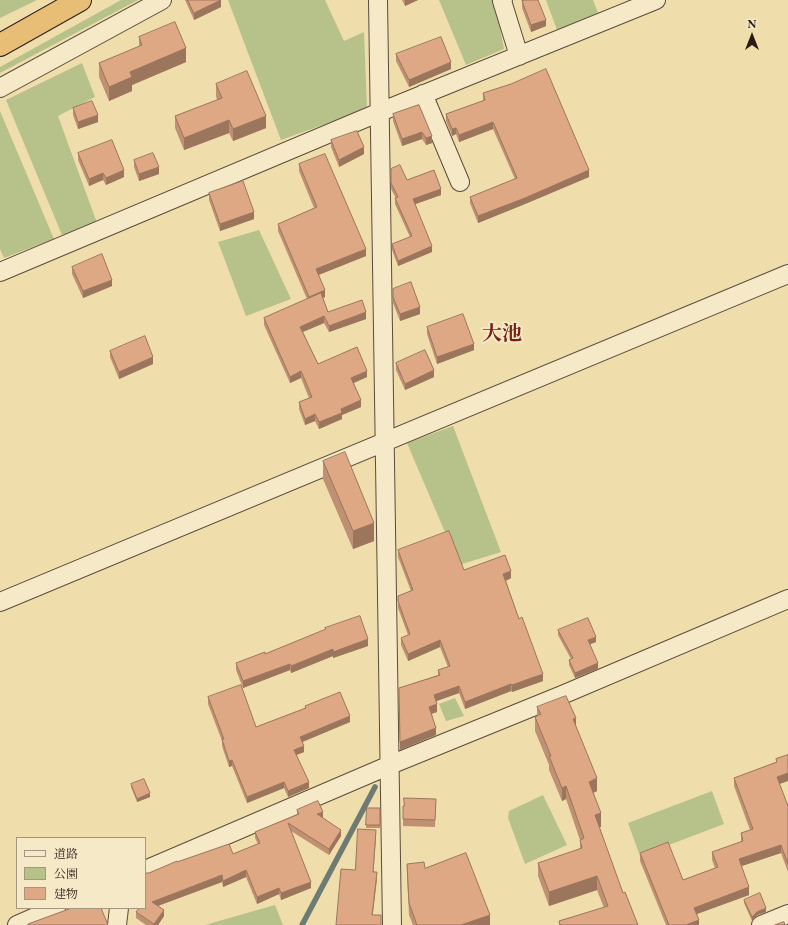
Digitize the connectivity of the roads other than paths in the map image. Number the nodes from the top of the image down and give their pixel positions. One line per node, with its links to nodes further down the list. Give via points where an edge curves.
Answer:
1 (80, 0): 6 (highway)
2 (162, 0): 8 (street)
3 (378, 0): 10 (street)
4 (503, 0): 7 (street)
5 (656, 0): 7 (street)
6 (0, 45)
7 (519, 56): 9 (street)
8 (0, 88)
9 (423, 94): 10 (street); 11 (street)
10 (380, 112): 12 (street); 14 (street)
11 (460, 182)
12 (0, 272)
13 (788, 274): 14 (street)
14 (385, 442): 16 (street); 17 (street)
15 (788, 599): 17 (street)
16 (0, 602)
17 (390, 765): 18 (street); 24 (street)
18 (146, 870)
19 (54, 909): 22 (street)
20 (119, 909): 23 (street)
21 (788, 914): 25 (street)
22 (17, 925)
23 (117, 925)
24 (392, 925)
25 (761, 925)

